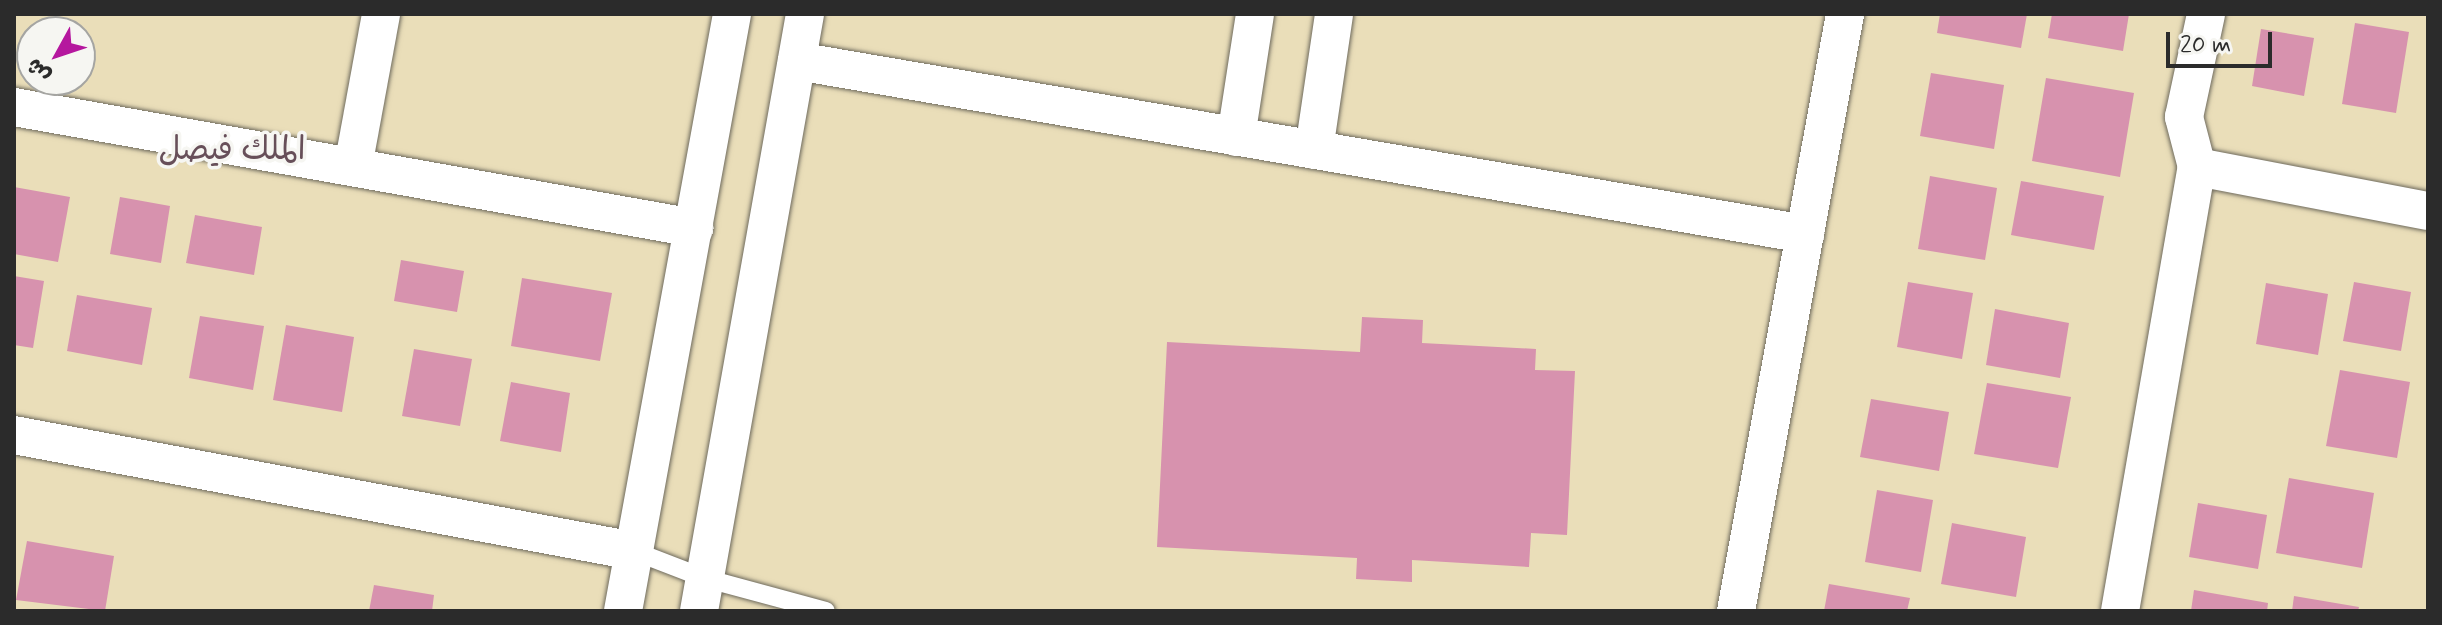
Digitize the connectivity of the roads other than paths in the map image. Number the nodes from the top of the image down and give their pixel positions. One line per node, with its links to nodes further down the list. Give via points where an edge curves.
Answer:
1 (381, 14): 12 (street)
2 (732, 14): 15 (street)
3 (805, 14): 8 (street)
4 (1255, 14): 10 (street)
5 (1334, 14): 11 (street)
6 (1845, 14): 16 (street)
7 (2206, 14): 13 (street, via 2184,117)
8 (797, 61): 10 (street); 19 (street)
9 (14, 107): 12 (street)
10 (1236, 137): 11 (street)
11 (1314, 150): 16 (street)
12 (353, 167): 15 (street)
13 (2197, 167): 14 (street); 23 (street)
14 (2428, 211)
15 (694, 228): 18 (street)
16 (1805, 234): 22 (street)
17 (14, 435): 18 (street)
18 (634, 551): 19 (lane); 20 (street)
19 (702, 595): 21 (lane)
20 (623, 611)
21 (826, 611)
22 (1736, 611)
23 (2120, 611)

